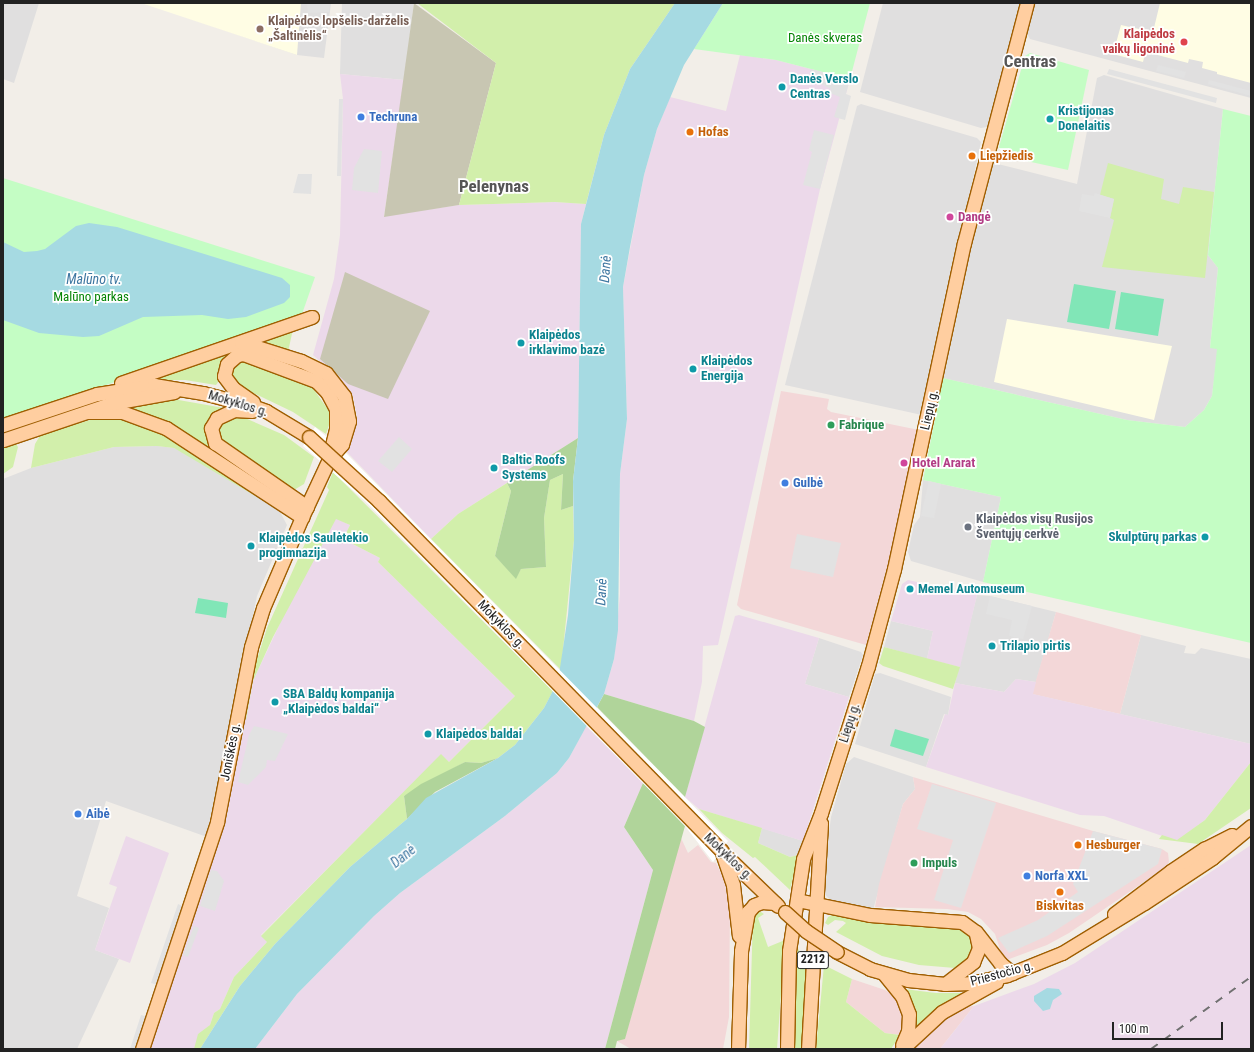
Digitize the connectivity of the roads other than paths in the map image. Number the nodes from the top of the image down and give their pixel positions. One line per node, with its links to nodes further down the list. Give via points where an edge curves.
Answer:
1 (1027, 3): 14 (main road, Liepų g. / 2212, via 964,243 894,569 868,666)
2 (312, 317): 3 (main road)
3 (241, 342): 4 (main road); 6 (main road)
4 (300, 367): 8 (main road, via 243,354 231,359 224,371 226,381); 13 (main road, Joniškės g., via 322,386 336,409 336,429 329,459)
5 (184, 391): 6 (main road, Mokyklos g., via 154,385); 7 (main road, Mokyklos g., via 136,398); 8 (main road, Mokyklos g., via 229,399)
6 (97, 394): 9 (main road, Mokyklos g.)
7 (87, 412): 11 (main road, Mokyklos g.); 13 (main road, via 122,412 166,428)
8 (266, 412): 13 (main road, via 234,410 224,413 211,428 213,439 218,446); 16 (main road, Mokyklos g., bridge, via 309,437 379,501)
9 (19, 419): 10 (main road, Mokyklos g.); 11 (main road)
10 (3, 425)
11 (25, 434): 12 (main road, Mokyklos g.)
12 (3, 440)
13 (304, 512): 26 (main road, Joniškės g., via 259,621 216,822)
14 (821, 813): 17 (main road, Liepų g., via 803,859); 19 (main road, Liepų g. / 2212)
15 (1251, 826): 24 (main road, Priestočio g., via 1138,893 1086,937 1045,962)
16 (721, 850): 18 (main road, Mokyklos g.); 22 (main road, via 733,885)
17 (797, 900): 19 (main road); 28 (main road, Liepų g., via 789,952)
18 (775, 903): 20 (main road, Mokyklos g.); 22 (main road, via 762,902 754,905 748,912)
19 (816, 903): 21 (main road, via 870,916 954,920 966,924); 29 (main road, Liepų g. / 2212)
20 (785, 912): 23 (main road, Priestočio g., bridge, via 806,932 837,952)
21 (976, 932): 24 (main road); 25 (main road, via 979,948 973,962)
22 (741, 951): 27 (main road)
23 (884, 974): 25 (main road, Priestočio g.); 30 (main road, via 902,996 909,1014 908,1031)
24 (1010, 974): 25 (main road, Priestočio g., via 970,983); 30 (main road, via 942,1012)
25 (945, 984)
26 (142, 1049)
27 (738, 1049)
28 (787, 1049)
29 (808, 1049)
30 (901, 1049)

